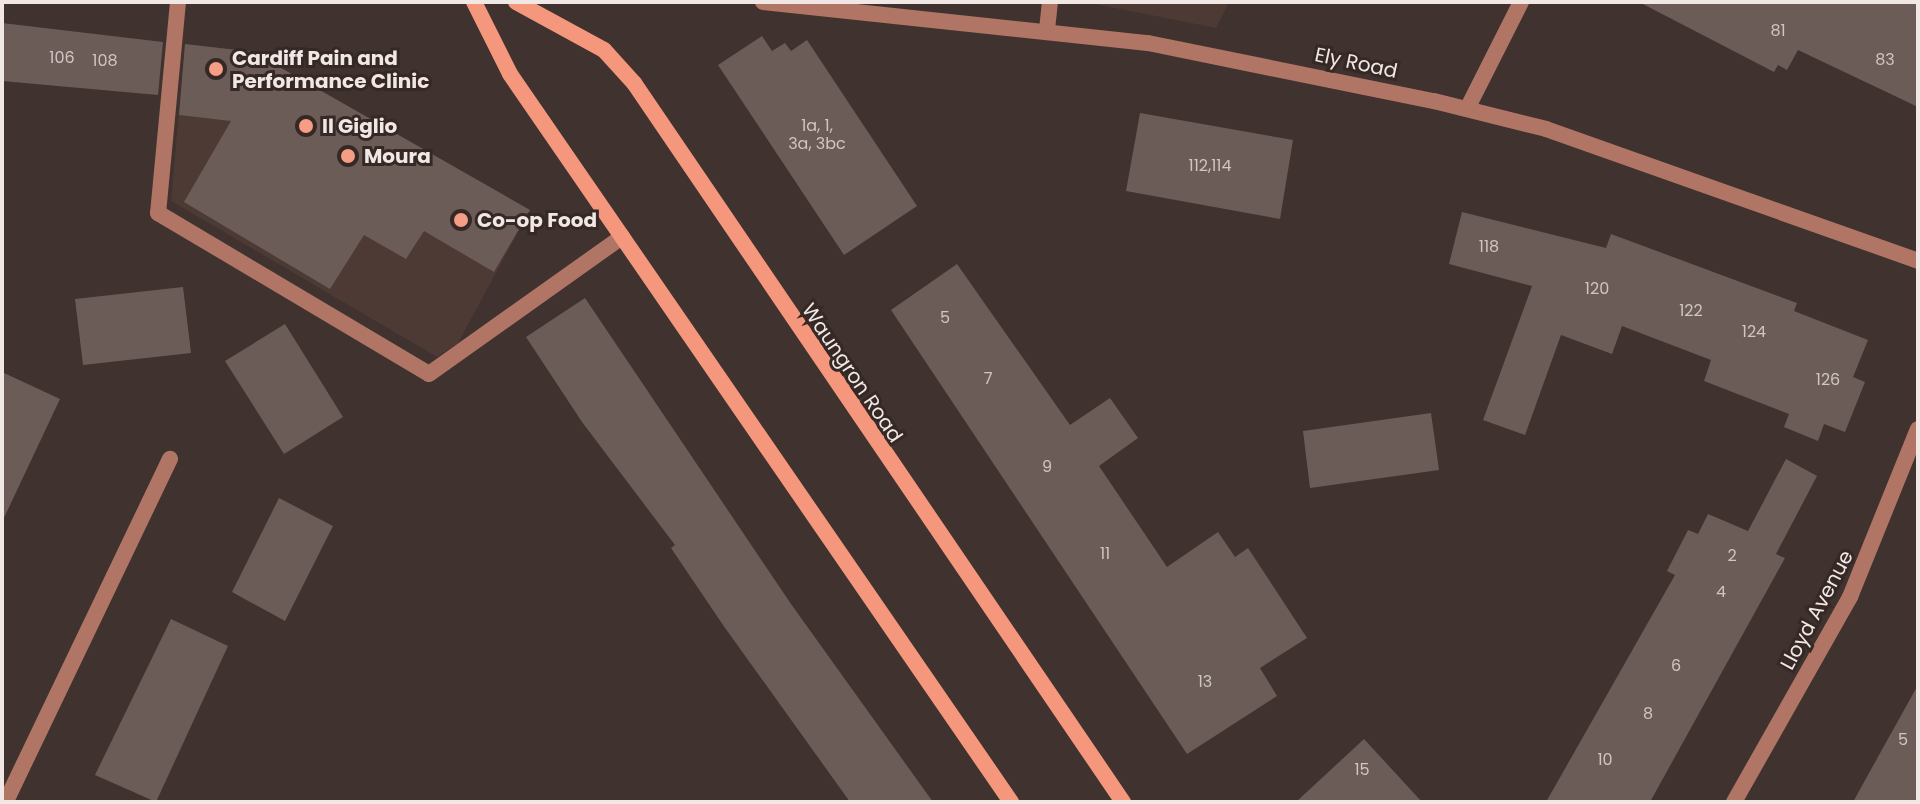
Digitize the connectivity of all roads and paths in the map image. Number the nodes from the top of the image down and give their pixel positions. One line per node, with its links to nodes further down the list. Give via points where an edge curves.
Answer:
1 (178, 2): 9 (street, via 158,213 429,374)
2 (474, 2): 9 (main road, via 492,46)
3 (516, 2): 15 (main road, Waungron Road, via 604,50 634,83)
4 (763, 2): 7 (street, Ely Road)
5 (1050, 2): 7 (street)
6 (1521, 2): 8 (street)
7 (1047, 30): 8 (street, Ely Road, via 1274,66)
8 (1467, 109): 10 (street, Ely Road, via 1588,143)
9 (622, 237): 14 (main road)
10 (1918, 261)
11 (1918, 429): 16 (street, Lloyd Avenue, via 1850,597)
12 (170, 459): 13 (street)
13 (9, 798)
14 (1011, 802)
15 (1123, 802)
16 (1734, 802)

